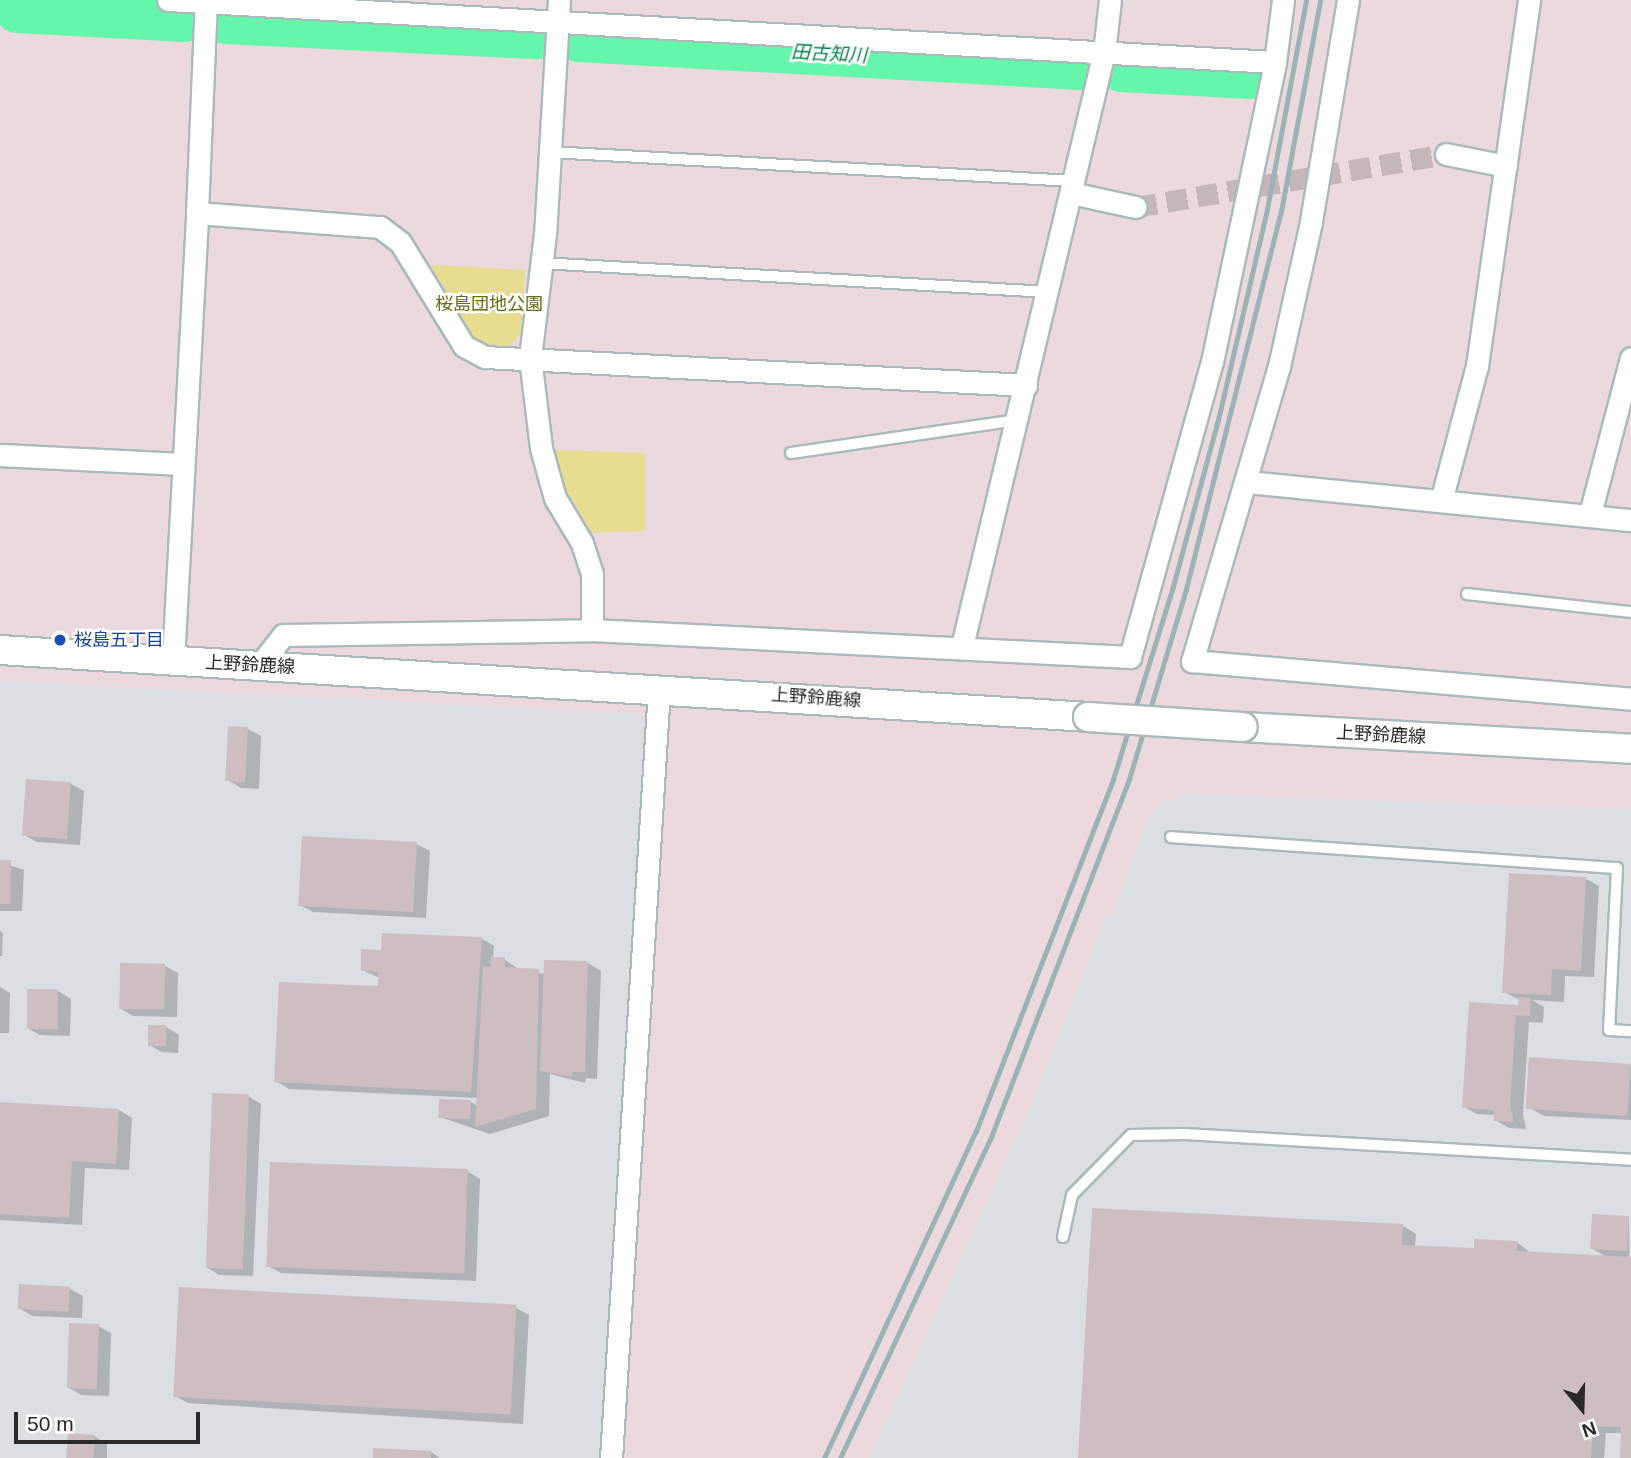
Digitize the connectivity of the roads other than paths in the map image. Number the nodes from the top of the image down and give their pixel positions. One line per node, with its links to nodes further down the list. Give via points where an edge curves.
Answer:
1 (168, 0): 7 (street)
2 (559, 0): 8 (street)
3 (1110, 0): 9 (street)
4 (1283, 0): 10 (street)
5 (1348, 0): 26 (street, via 1311,222)
6 (1529, 0): 13 (street)
7 (206, 2): 8 (street); 16 (street)
8 (558, 22): 9 (street); 11 (street)
9 (1104, 52): 10 (street); 14 (street)
10 (1276, 62): 33 (street, via 1212,362 1130,657)
11 (550, 152): 14 (lane); 17 (street)
12 (1446, 154): 13 (street)
13 (1506, 166): 27 (street, via 1476,366)
14 (1072, 187): 15 (street); 18 (street)
15 (1136, 207)
16 (197, 214): 19 (street, via 380,227 400,242 464,346 485,357); 25 (street)
17 (541, 263): 18 (lane); 19 (street)
18 (1048, 292): 21 (street)
19 (530, 358): 21 (street); 32 (street, via 541,448 555,498 582,543 592,573)
20 (1631, 358): 28 (street)
21 (1026, 385): 22 (street)
22 (1018, 420): 23 (lane); 33 (street)
23 (790, 453)
24 (0, 455): 25 (street)
25 (182, 464): 35 (street)
26 (1248, 482): 27 (street); 38 (street, via 1192,661)
27 (1441, 501): 28 (street)
28 (1590, 514): 29 (street)
29 (1631, 520)
30 (1467, 594): 31 (lane)
31 (1631, 612)
32 (592, 630): 33 (street); 36 (street, via 283,635)
33 (962, 646)
34 (0, 650): 35 (main road, 上野鈴鹿線)
35 (173, 661): 36 (main road, 上野鈴鹿線)
36 (258, 666): 37 (main road, 上野鈴鹿線)
37 (659, 688): 39 (main road, 上野鈴鹿線, bridge); 44 (street)
38 (1631, 698)
39 (1631, 749)
40 (1171, 837): 41 (lane, via 1617,868 1609,1030)
41 (1631, 1031)
42 (1631, 1160): 43 (lane, via 1131,1135 1072,1195)
43 (1063, 1237)
44 (611, 1458)

